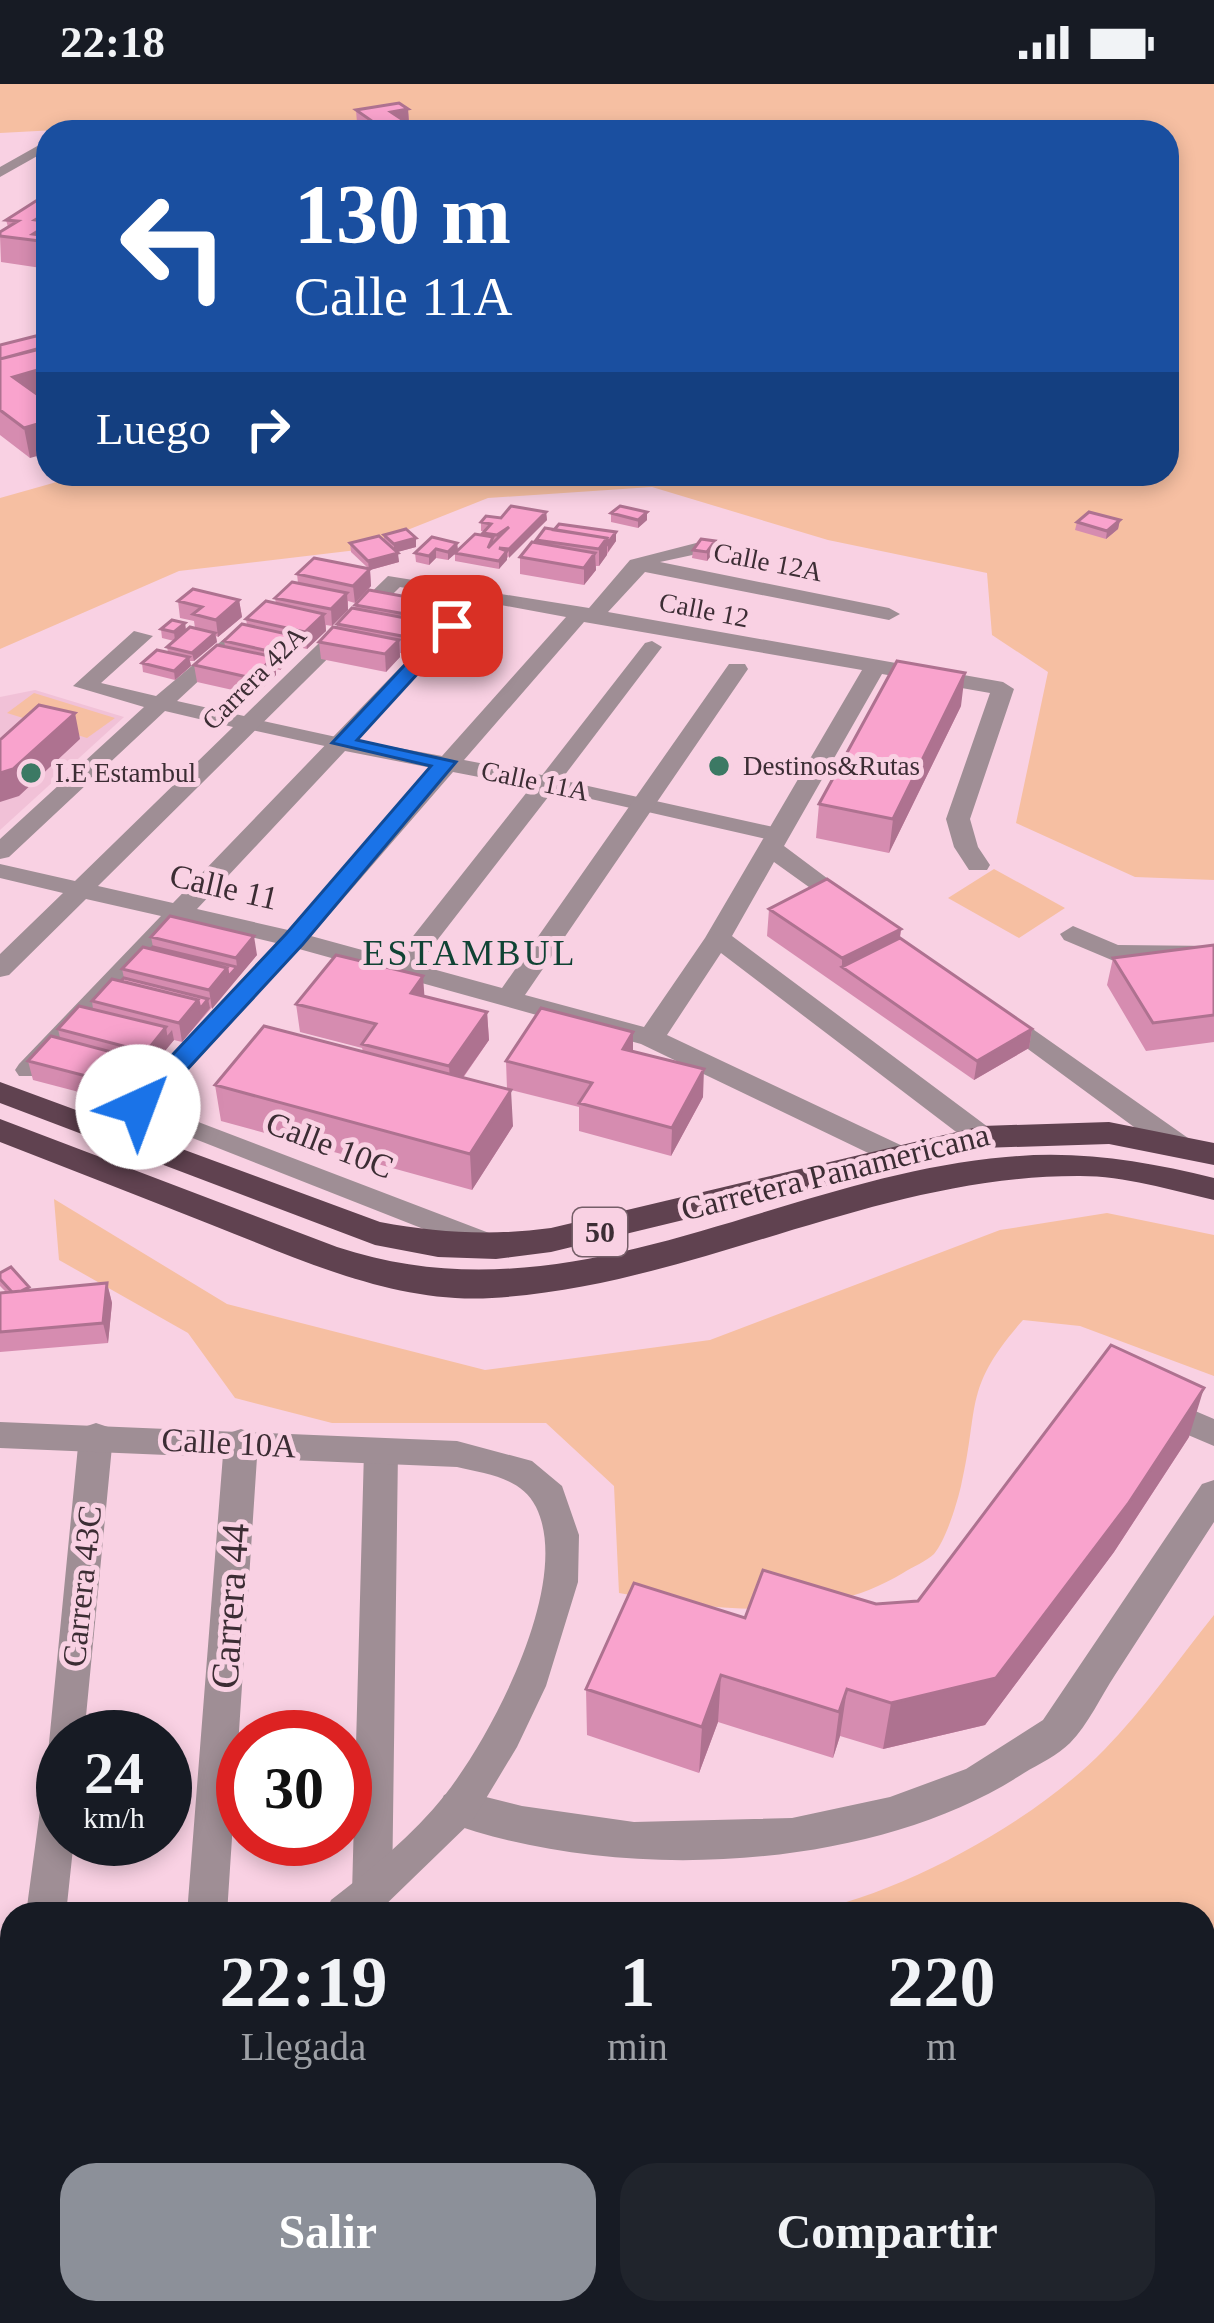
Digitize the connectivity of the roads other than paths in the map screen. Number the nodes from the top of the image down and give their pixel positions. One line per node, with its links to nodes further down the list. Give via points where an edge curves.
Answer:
1 (36, 151): 2 (street)
2 (0, 173)
3 (704, 547): 4 (street, via 667,550)
4 (637, 564): 7 (street, Calle 12A); 8 (street)
5 (395, 580): 6 (street, Calle 12); 15 (street, Carrera 42A)
6 (493, 594): 8 (street, Calle 12); 16 (street)
7 (889, 614)
8 (586, 616): 13 (street, Calle 12); 17 (street)
9 (238, 632): 14 (street)
10 (142, 636): 14 (street, Calle 11A, via 84,686)
11 (652, 647): 18 (street)
12 (737, 669): 19 (street)
13 (873, 670): 20 (street); 22 (street, Calle 12, via 1003,689 958,819)
14 (160, 703): 15 (street, Calle 11A); 21 (street)
15 (250, 724): 16 (street, Calle 11A); 24 (street, Carrera 42A)
16 (343, 743): 17 (street, Calle 11A); 25 (street)
17 (446, 762): 18 (street, Calle 11A); 29 (street)
18 (547, 784): 19 (street, Calle 11A); 32 (street)
19 (646, 804): 20 (street, Calle 11A); 33 (street)
20 (776, 842): 26 (street, Calle 11A); 28 (street)
21 (0, 852)
22 (978, 865)
23 (0, 871): 24 (street, Calle 11)
24 (81, 892): 25 (street, Calle 11); 31 (street, Carrera 42A)
25 (182, 912): 29 (street, Calle 11); 36 (street)
26 (869, 919)
27 (1073, 934): 30 (street, via 1114,953)
28 (718, 938): 35 (street); 41 (street)
29 (294, 939): 32 (street, Calle 11); 38 (street)
30 (1214, 954)
31 (0, 969)
32 (401, 969): 33 (street, Calle 11)
33 (510, 997): 35 (street, Calle 11)
34 (985, 1004): 42 (street)
35 (651, 1038): 44 (street, Calle 11)
36 (29, 1070)
37 (0, 1092): 40 (highway, Carretera Panamericana / 50)
38 (138, 1107): 40 (street); 46 (street, Calle 10C)
39 (0, 1130): 45 (highway, Carretera Panamericana / 50, via 338,1262 416,1283 547,1278 1022,1166 1083,1165)
40 (112, 1135): 46 (highway, Carretera Panamericana / 50, via 375,1233)
41 (982, 1137): 42 (highway, Carretera Panamericana / 50, via 1109,1133); 44 (highway, Carretera Panamericana / 50)
42 (1178, 1145): 43 (highway, Carretera Panamericana / 50)
43 (1214, 1154)
44 (899, 1156): 46 (highway, Carretera Panamericana / 50, via 603,1232)
45 (1214, 1189)
46 (496, 1247)
47 (1138, 1399): 48 (street)
48 (1214, 1433)
49 (0, 1435): 50 (street, Calle 10A)
50 (96, 1436): 51 (street, Calle 10A); 54 (street, Carrera 43C)
51 (241, 1442): 52 (street, Calle 10A); 58 (street, Carrera 44)
52 (381, 1451): 55 (street, Calle 10A, via 457,1454 523,1471 550,1501 566,1538 541,1660 511,1730); 59 (street)
53 (1214, 1494): 55 (street, via 1056,1732 980,1780 890,1815 792,1836 634,1840)
54 (68, 1710)
55 (458, 1808): 60 (street, Calle 10A)
56 (51, 1866): 57 (street)
57 (47, 1902)
58 (208, 1902)
59 (358, 1902)
60 (360, 1902)

